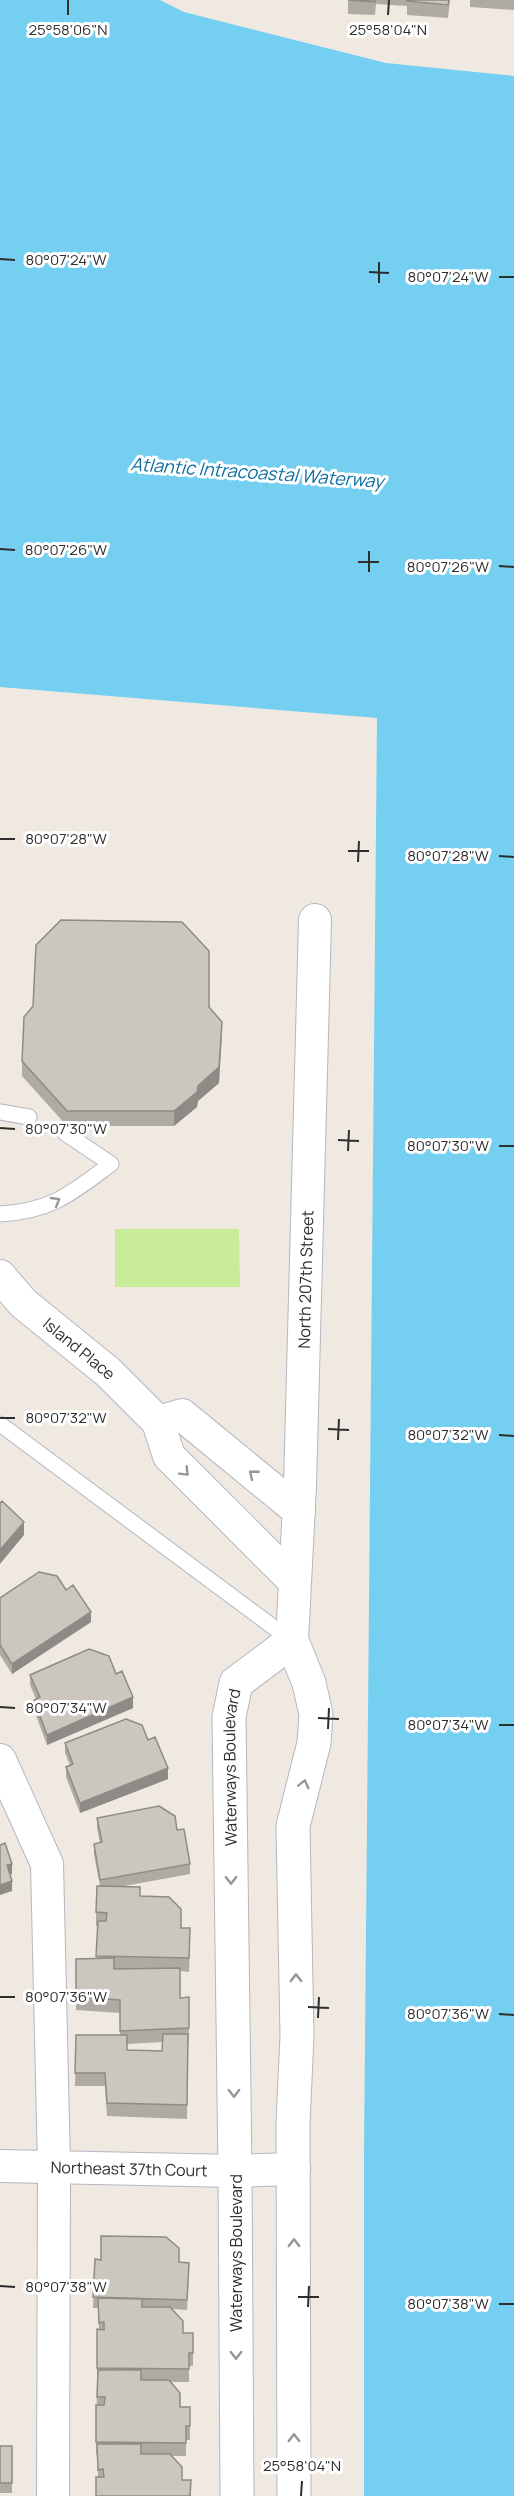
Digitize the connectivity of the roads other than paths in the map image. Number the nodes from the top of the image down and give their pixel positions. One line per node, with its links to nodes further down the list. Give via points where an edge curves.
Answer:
1 (315, 920): 9 (street, North 207th Street)
2 (0, 1112): 3 (lane)
3 (29, 1117)
4 (64, 1133): 5 (lane, one-way to 4, via 31,1212 51,1205 111,1164)
5 (0, 1214)
6 (0, 1276): 7 (street, Island Place, via 23,1304 108,1372)
7 (158, 1422): 9 (street, one-way to 7, via 182,1415); 10 (street, Island Place, one-way to 10, via 169,1456)
8 (0, 1424): 11 (lane)
9 (299, 1511): 10 (street, North 207th Street)
10 (294, 1581): 11 (street, North 207th Street)
11 (292, 1641): 15 (street, one-way to 11, via 294,1826 314,1743 316,1714 309,1683); 16 (street, Waterways Boulevard, one-way to 16, via 236,1683 229,1717)
12 (0, 1760): 14 (street, via 46,1864)
13 (0, 2166): 14 (street, Northeast 37th Court)
14 (54, 2166): 16 (street, Northeast 37th Court); 17 (street)
15 (294, 2169): 16 (street, Northeast 37th Court); 19 (street, one-way to 15)
16 (235, 2171): 18 (street, Waterways Boulevard, one-way to 18)
17 (53, 2496)
18 (237, 2496)
19 (294, 2496)

